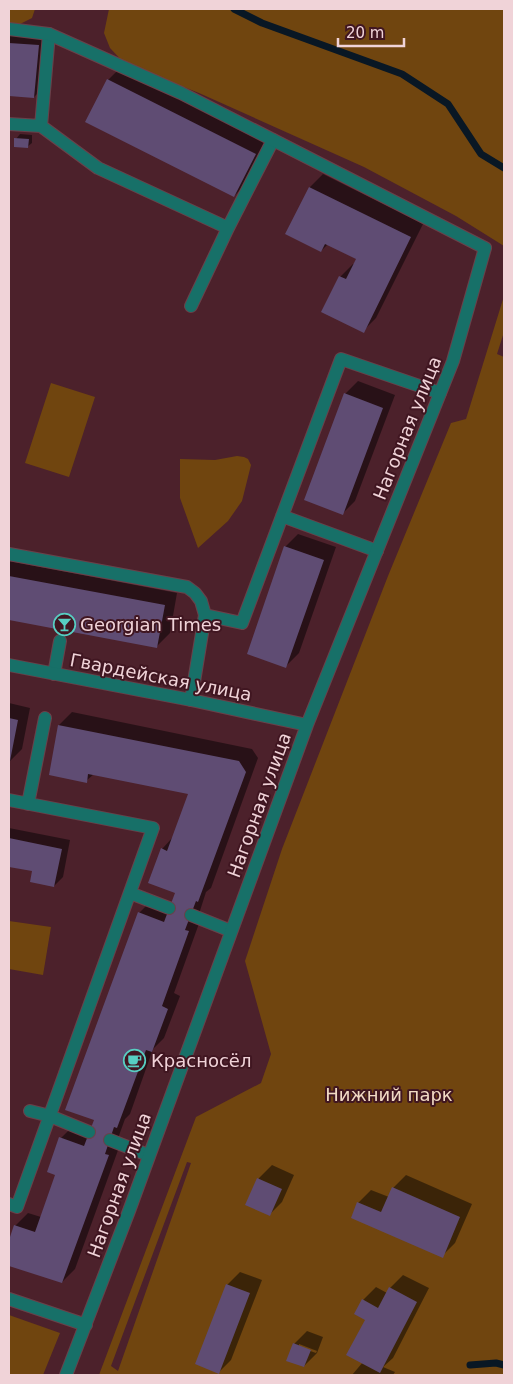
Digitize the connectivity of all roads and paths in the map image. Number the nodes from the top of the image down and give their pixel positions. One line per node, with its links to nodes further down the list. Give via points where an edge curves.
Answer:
1 (9, 29): 2 (street)
2 (48, 34): 4 (street); 5 (street, via 181,93)
3 (9, 124): 4 (street)
4 (41, 126): 6 (street, via 98,168)
5 (273, 140): 6 (street); 8 (street, Нагорная улица, via 485,248)
6 (228, 228): 7 (street)
7 (190, 306)
8 (440, 393): 9 (street, via 341,359); 10 (street, Нагорная улица)
9 (282, 516): 10 (street); 12 (street, via 242,623)
10 (376, 551): 18 (street, Нагорная улица)
11 (9, 554): 12 (street, via 187,587 201,601)
12 (205, 615): 16 (street)
13 (60, 641): 15 (street)
14 (9, 665): 15 (street, Гвардейская улица)
15 (54, 674): 16 (street, Гвардейская улица)
16 (191, 700): 18 (street, Гвардейская улица)
17 (45, 718): 20 (street)
18 (307, 725): 24 (street, Нагорная улица)
19 (9, 800): 20 (street)
20 (28, 804): 21 (street, via 153,828)
21 (130, 893): 22 (street); 26 (street)
22 (169, 908)
23 (190, 915): 24 (street)
24 (231, 931): 29 (street, Нагорная улица)
25 (30, 1111): 26 (street)
26 (50, 1116): 27 (street); 30 (street, via 17,1207)
27 (89, 1132)
28 (110, 1140): 29 (street)
29 (148, 1155): 32 (street, Нагорная улица)
30 (9, 1204)
31 (9, 1299): 32 (street)
32 (86, 1325): 33 (street, Нагорная улица)
33 (66, 1375)

